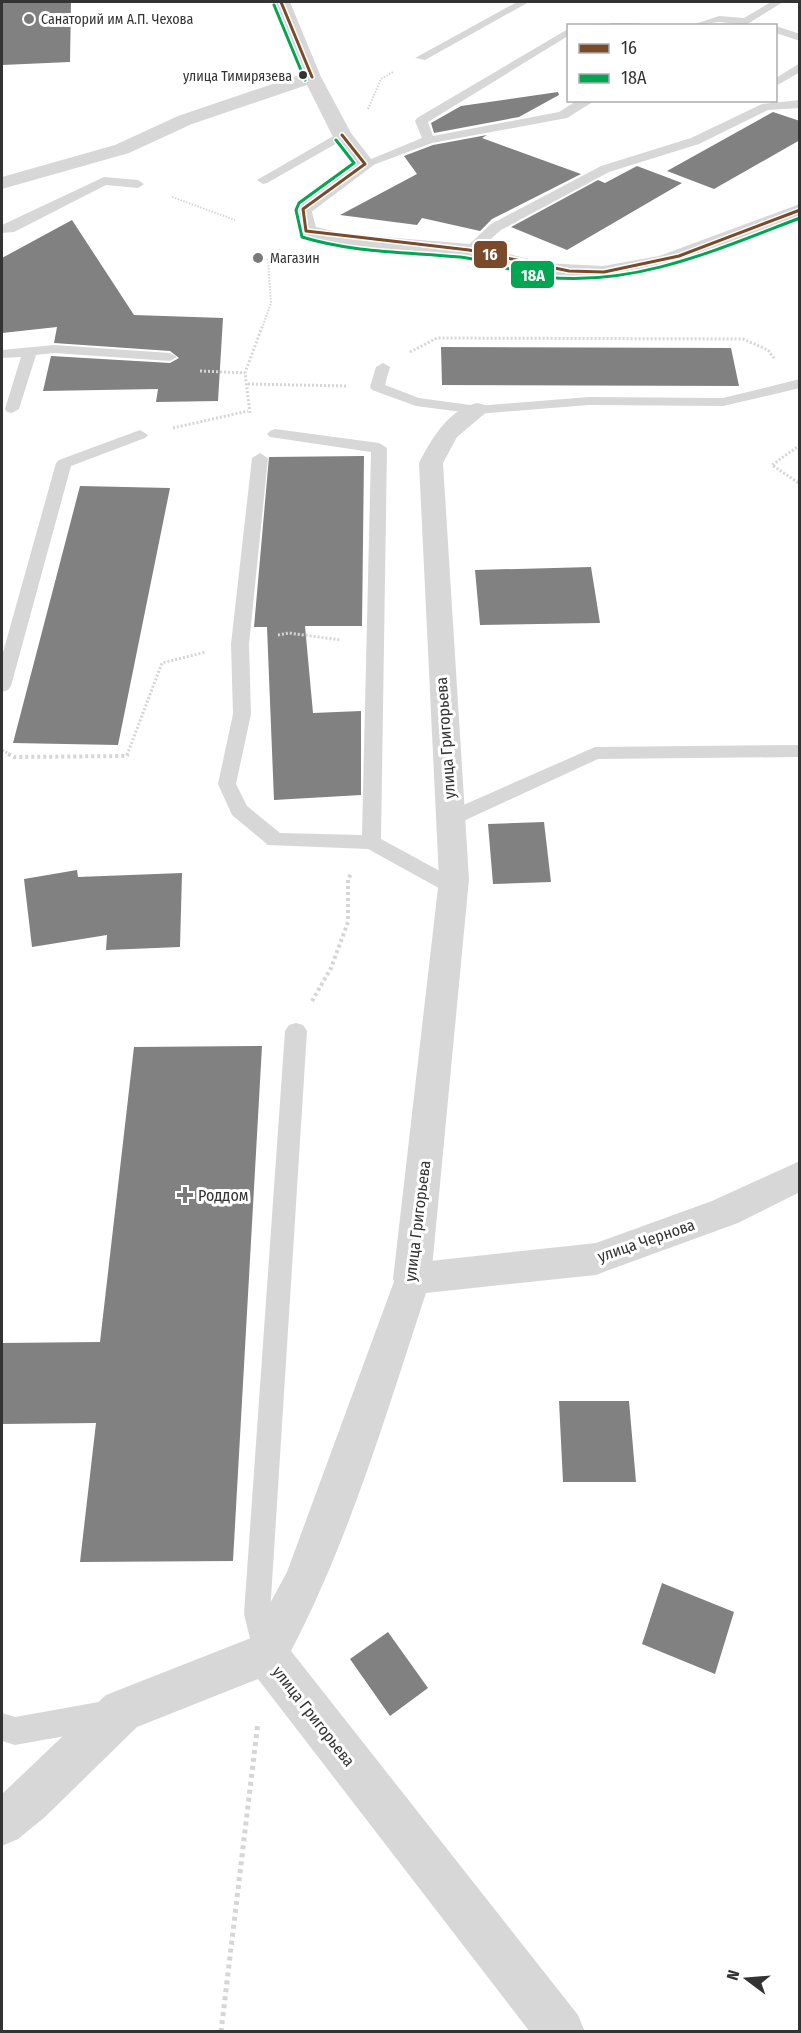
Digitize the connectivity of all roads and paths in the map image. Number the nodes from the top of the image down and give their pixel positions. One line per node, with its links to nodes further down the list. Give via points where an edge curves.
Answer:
1 (281, 2): 12 (street)
2 (524, 2): 10 (lane)
3 (778, 2): 4 (lane)
4 (746, 22): 5 (lane, via 719,19); 6 (lane)
5 (700, 24)
6 (754, 24)
7 (777, 29): 9 (lane)
8 (567, 33): 17 (lane, via 421,121)
9 (800, 38)
10 (421, 58): 18 (path, via 381,79 363,120 382,137)
11 (800, 66): 13 (lane)
12 (312, 77): 16 (street); 20 (street, via 185,120 122,149)
13 (777, 82)
14 (584, 102): 17 (lane, via 562,115)
15 (800, 104): 27 (lane, via 766,107 695,141 606,169 496,227)
16 (342, 135): 18 (street); 19 (lane)
17 (429, 140): 18 (lane)
18 (365, 164): 26 (street, via 303,209)
19 (263, 180)
20 (2, 183)
21 (138, 184): 25 (lane, via 104,181)
22 (172, 197): 24 (path)
23 (800, 210): 27 (street, via 664,261 603,272 544,269)
24 (235, 220)
25 (2, 229)
26 (306, 231): 27 (street, via 346,240); 32 (path, via 268,260 271,303)
27 (470, 250)
28 (28, 353): 29 (lane); 30 (lane, via 54,349); 36 (lane)
29 (2, 354)
30 (170, 357): 32 (path, via 187,370)
31 (383, 367): 34 (path, via 437,338 743,339 768,350); 35 (lane)
32 (245, 373): 33 (path)
33 (248, 384): 35 (path); 38 (path)
34 (797, 384): 37 (lane, via 723,402 589,401)
35 (377, 387): 37 (lane, via 416,402)
36 (12, 409)
37 (477, 410): 49 (street, улица Григорьева, via 447,433 431,463)
38 (248, 411): 39 (path); 40 (path)
39 (275, 434): 45 (lane, via 379,448)
40 (140, 435): 46 (lane, via 64,463)
41 (800, 445): 43 (path, via 772,465)
42 (260, 458): 44 (lane)
43 (800, 484)
44 (240, 644): 45 (path, via 289,633); 47 (path, via 162,663 127,756 14,757); 50 (lane, via 242,714 227,784 239,810 275,840)
45 (375, 644): 50 (lane)
46 (2, 686)
47 (2, 750)
48 (800, 751): 49 (lane, via 595,753)
49 (450, 819): 52 (street, улица Григорьева)
50 (371, 842): 52 (lane)
51 (348, 879): 53 (path, via 348,922 331,968)
52 (453, 886): 55 (street, улица Григорьева)
53 (296, 1031): 56 (lane, via 257,1614)
54 (800, 1175): 55 (street, улица Чернова, via 725,1212 596,1259)
55 (412, 1280): 56 (street, улица Григорьева, via 304,1583)
56 (266, 1654): 57 (street); 60 (path); 61 (street, улица Григорьева)
57 (122, 1712): 58 (lane, via 15,1731); 59 (street)
58 (2, 1727)
59 (2, 1823)
60 (221, 2031)
61 (561, 2031)

